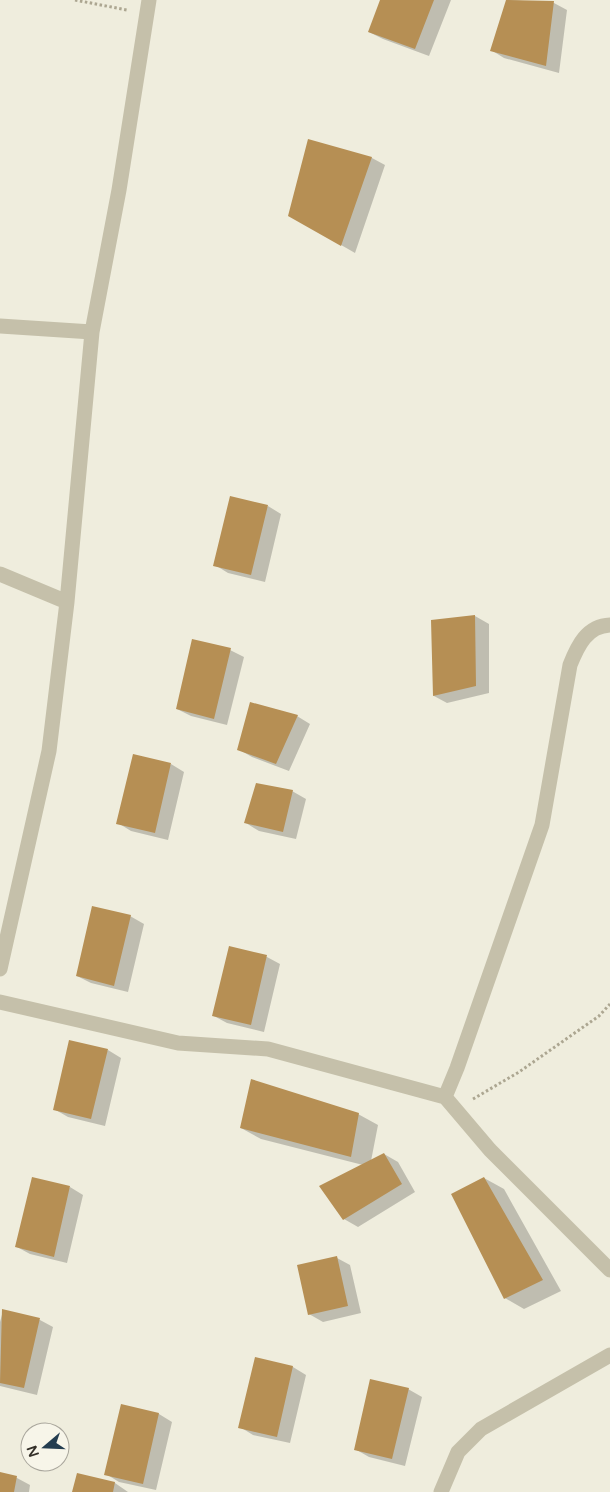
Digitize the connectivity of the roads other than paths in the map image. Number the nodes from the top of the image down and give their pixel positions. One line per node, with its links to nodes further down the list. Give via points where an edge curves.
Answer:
1 (148, 7): 3 (street)
2 (0, 326): 3 (street)
3 (92, 332): 5 (street)
4 (0, 574): 5 (street)
5 (67, 602): 7 (street, via 49,751)
6 (610, 625): 9 (street, via 602,625 587,633 570,665 542,824)
7 (0, 969)
8 (0, 1002): 9 (street, via 178,1043 268,1049)
9 (445, 1097): 10 (street, via 490,1150)
10 (610, 1270)
11 (610, 1356): 12 (street, via 481,1429 458,1452)
12 (441, 1492)

